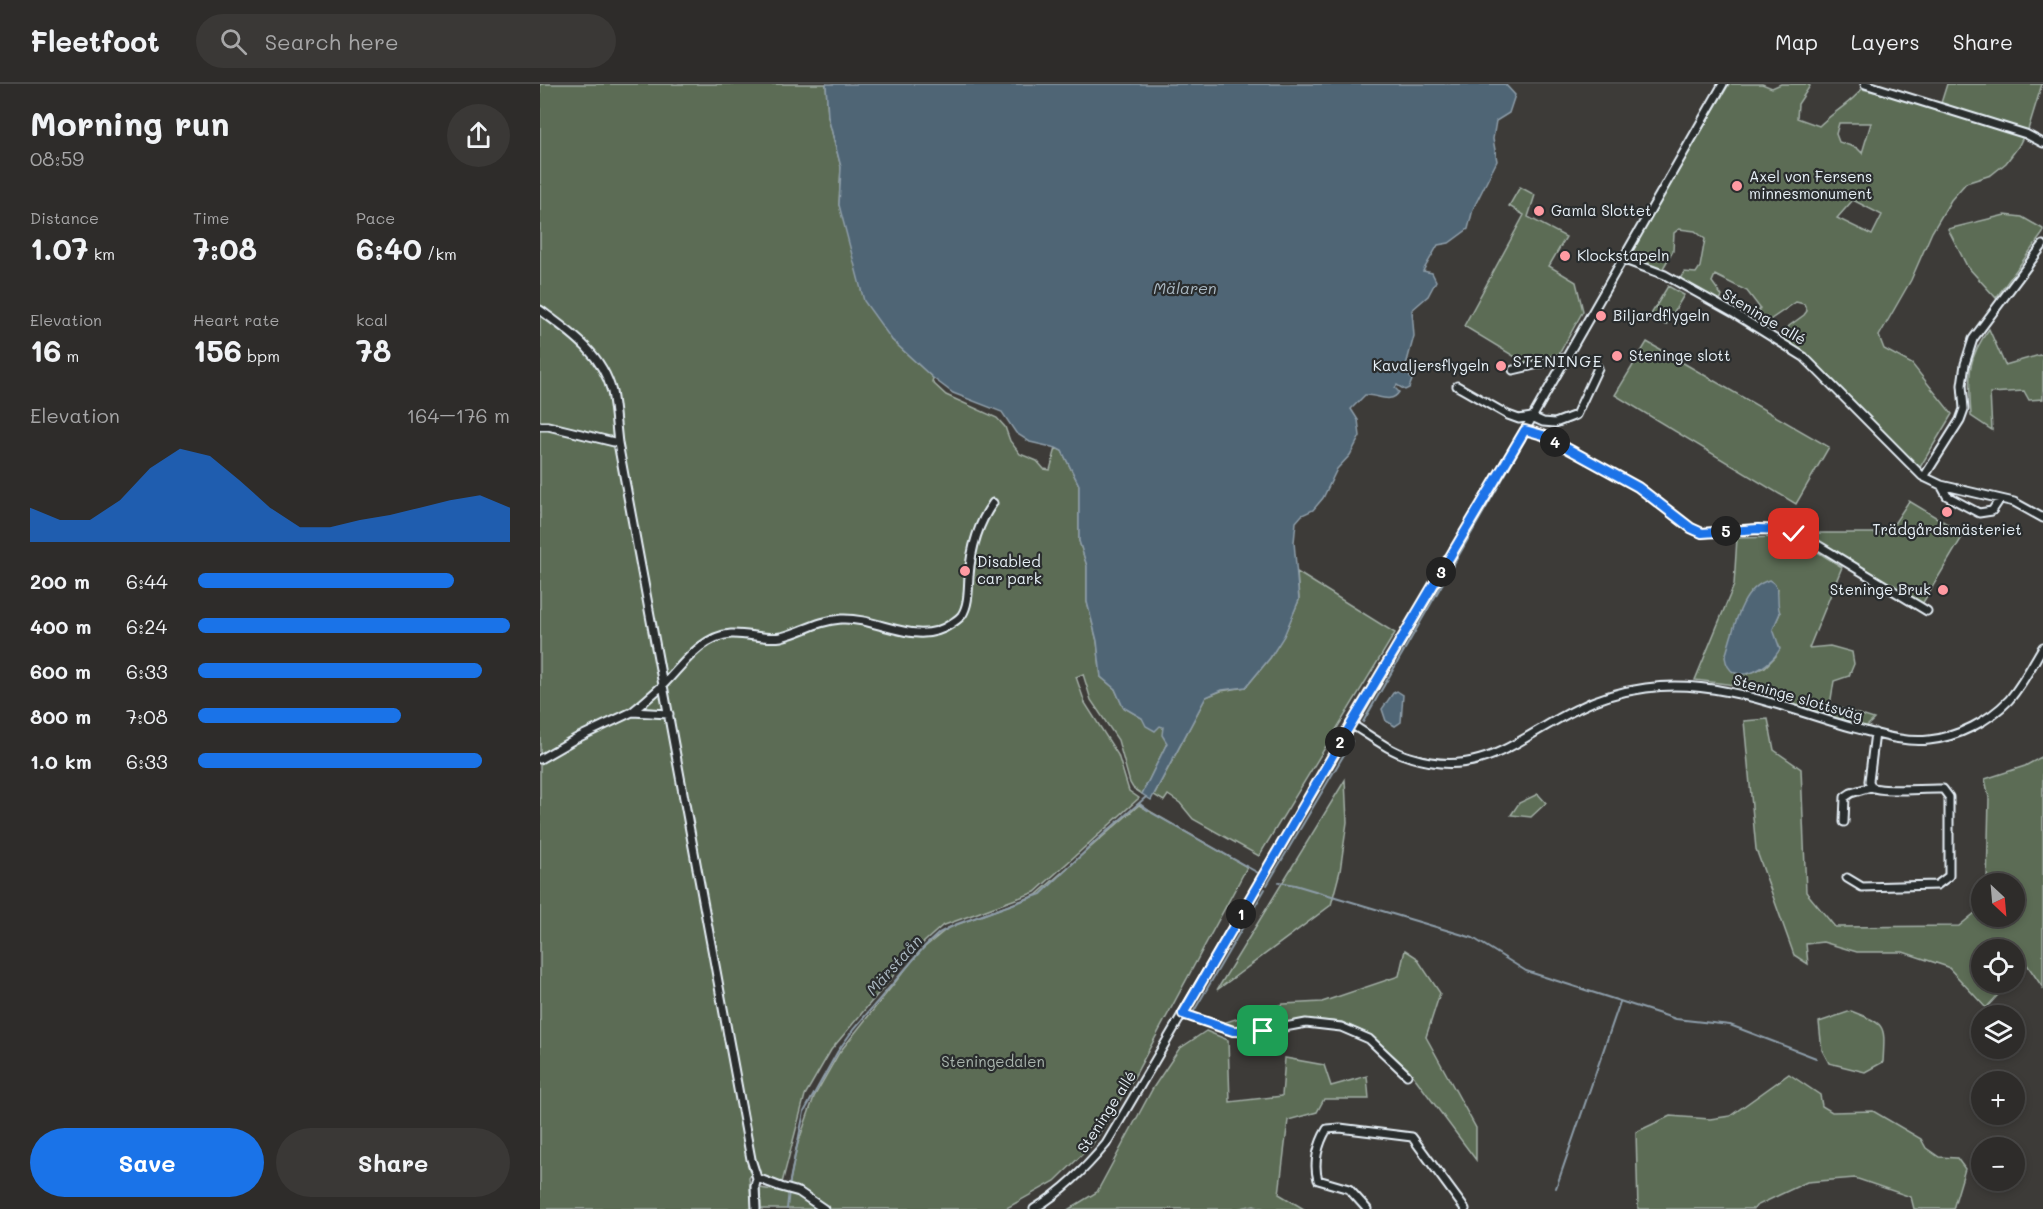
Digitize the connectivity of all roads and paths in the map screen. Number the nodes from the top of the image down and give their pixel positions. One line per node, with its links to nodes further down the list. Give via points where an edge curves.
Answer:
1 (1723, 84): 5 (street, Steninge allé)
2 (1865, 84): 3 (street)
3 (2043, 143)
4 (2043, 245): 15 (street, via 1973,339 1962,386 1964,409)
5 (1622, 259): 7 (street, Steninge allé); 15 (street, Steninge allé, via 1665,275 1803,357)
6 (540, 310): 14 (street, via 571,333 599,362 612,393)
7 (1564, 358): 9 (street); 11 (street, Steninge allé)
8 (1598, 368): 11 (street, via 1576,415 1555,423)
9 (1513, 370)
10 (1457, 386): 11 (street, via 1508,415 1519,419)
11 (1532, 417): 13 (street, Steninge allé)
12 (540, 426): 14 (street)
13 (1525, 430): 20 (street, via 1543,435 1638,487 1702,533 1784,530 1806,538); 25 (street, Steninge allé)
14 (618, 442): 22 (street)
15 (1924, 477): 16 (street)
16 (1941, 485): 17 (street); 17 (street, via 1947,496 1979,513 1992,511)
17 (2000, 500): 19 (street, via 2014,502)
18 (993, 503): 22 (street, via 974,542 967,602 961,616 946,627 932,633 912,633 843,619 818,622 777,638 729,634 707,642)
19 (2043, 518)
20 (1927, 610)
21 (2043, 646): 26 (street, Steninge slottsväg, via 2008,701 1962,732 1929,740)
22 (664, 684): 23 (street); 24 (street)
23 (632, 712): 24 (street); 27 (street)
24 (669, 714): 33 (street)
25 (1351, 724): 26 (street, Steninge slottsväg, via 1408,757 1438,764 1473,762 1500,753 1579,708 1612,695 1680,686 1755,697); 31 (street, Steninge allé)
26 (1875, 733): 28 (street)
27 (540, 759)
28 (1871, 787): 29 (street, via 1845,798); 30 (street, via 1879,791 1943,789 1950,806 1949,876 1937,885 1862,887)
29 (1844, 822)
30 (1847, 878)
31 (1183, 1014): 32 (street, via 1233,1031 1263,1031 1306,1023 1341,1027 1369,1039); 36 (street, Steninge allé, via 1106,1144 1083,1172)
32 (1407, 1075)
33 (757, 1178): 34 (street); 35 (street, via 797,1191)
34 (756, 1209)
35 (824, 1209)
36 (1034, 1209)
37 (1367, 1209): 38 (street, via 1349,1189 1318,1180 1314,1168 1327,1129 1412,1137)
38 (1465, 1209)

